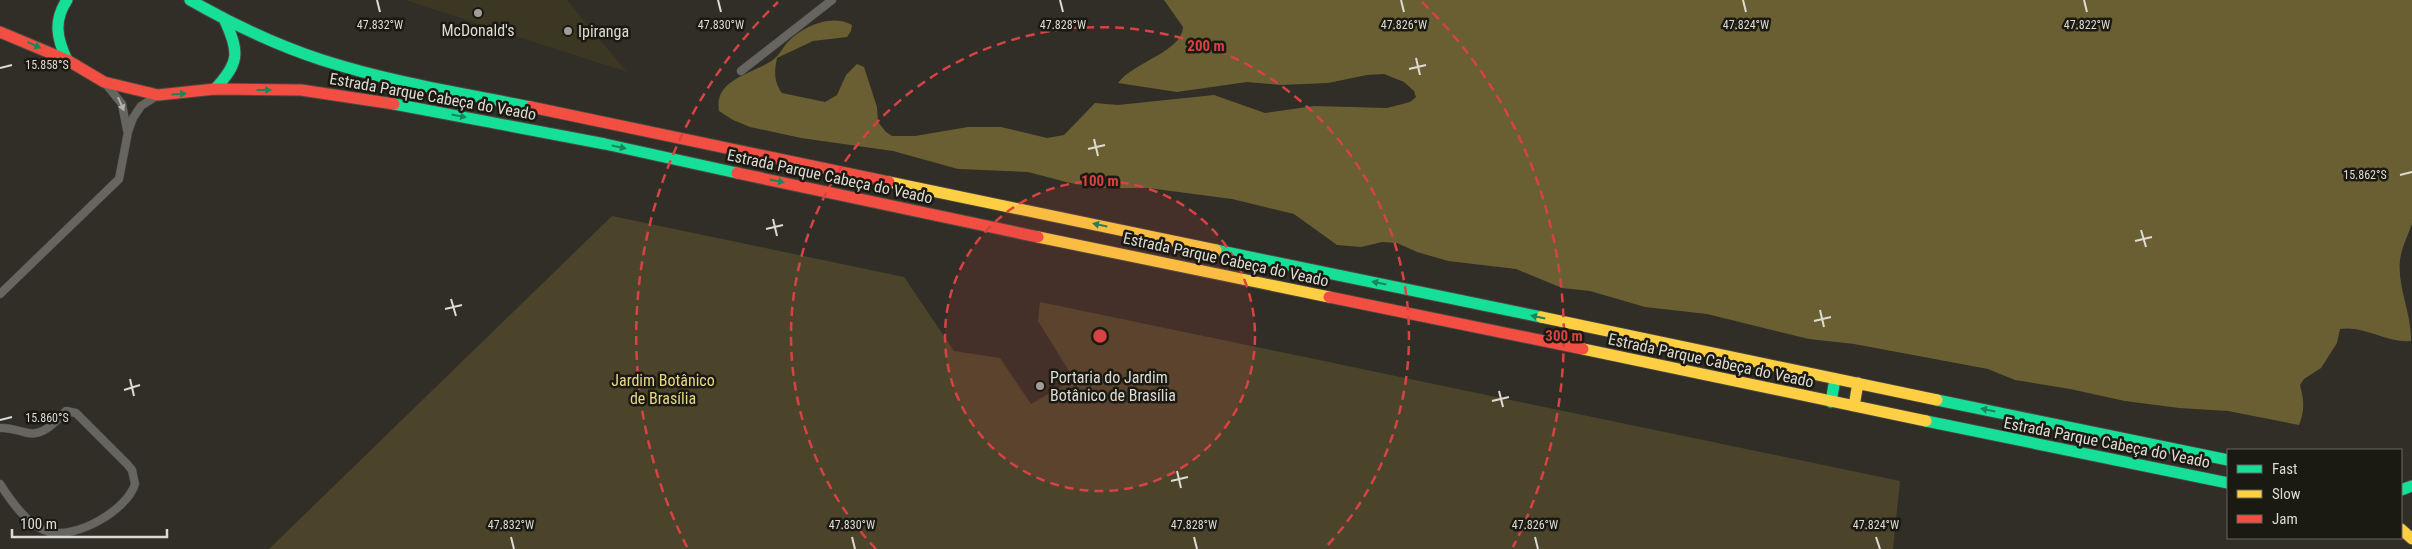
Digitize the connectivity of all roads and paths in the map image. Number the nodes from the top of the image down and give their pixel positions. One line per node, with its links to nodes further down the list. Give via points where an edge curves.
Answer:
1 (67, 0): 6 (main road, via 56,19 56,32)
2 (190, 0): 4 (main road, Estrada Parque Cabeça do Veado)
3 (832, 0): 7 (street)
4 (225, 21): 9 (main road, via 236,44 238,59); 13 (main road, Estrada Parque Cabeça do Veado, one-way to 4, via 370,74 291,51)
5 (0, 32): 6 (main road, one-way to 6)
6 (67, 60): 8 (main road, Estrada Parque Cabeça do Veado)
7 (741, 71)
8 (104, 82): 10 (main road, Estrada Parque Cabeça do Veado); 11 (street, one-way to 11, via 122,104)
9 (215, 89): 10 (main road, Estrada Parque Cabeça do Veado, one-way to 9); 15 (main road, Estrada Parque Cabeça do Veado, one-way to 15, via 301,90 399,104 605,144)
10 (158, 94): 11 (street, via 141,106)
11 (128, 132): 12 (street, via 119,179)
12 (0, 294)
13 (1836, 379): 14 (main road, Estrada Parque Cabeça do Veado); 15 (main road)
14 (1858, 383): 16 (main road); 18 (main road, Estrada Parque Cabeça do Veado, one-way to 14)
15 (1831, 402): 16 (main road, Estrada Parque Cabeça do Veado)
16 (1854, 406): 19 (main road, Estrada Parque Cabeça do Veado)
17 (0, 428): 20 (street, via 41,432 66,411 76,413 132,470 136,484 128,498 108,515 80,530 49,532 15,506)
18 (2227, 460)
19 (2227, 483)
20 (0, 484)
21 (2402, 530): 22 (main road)
22 (2412, 538)

